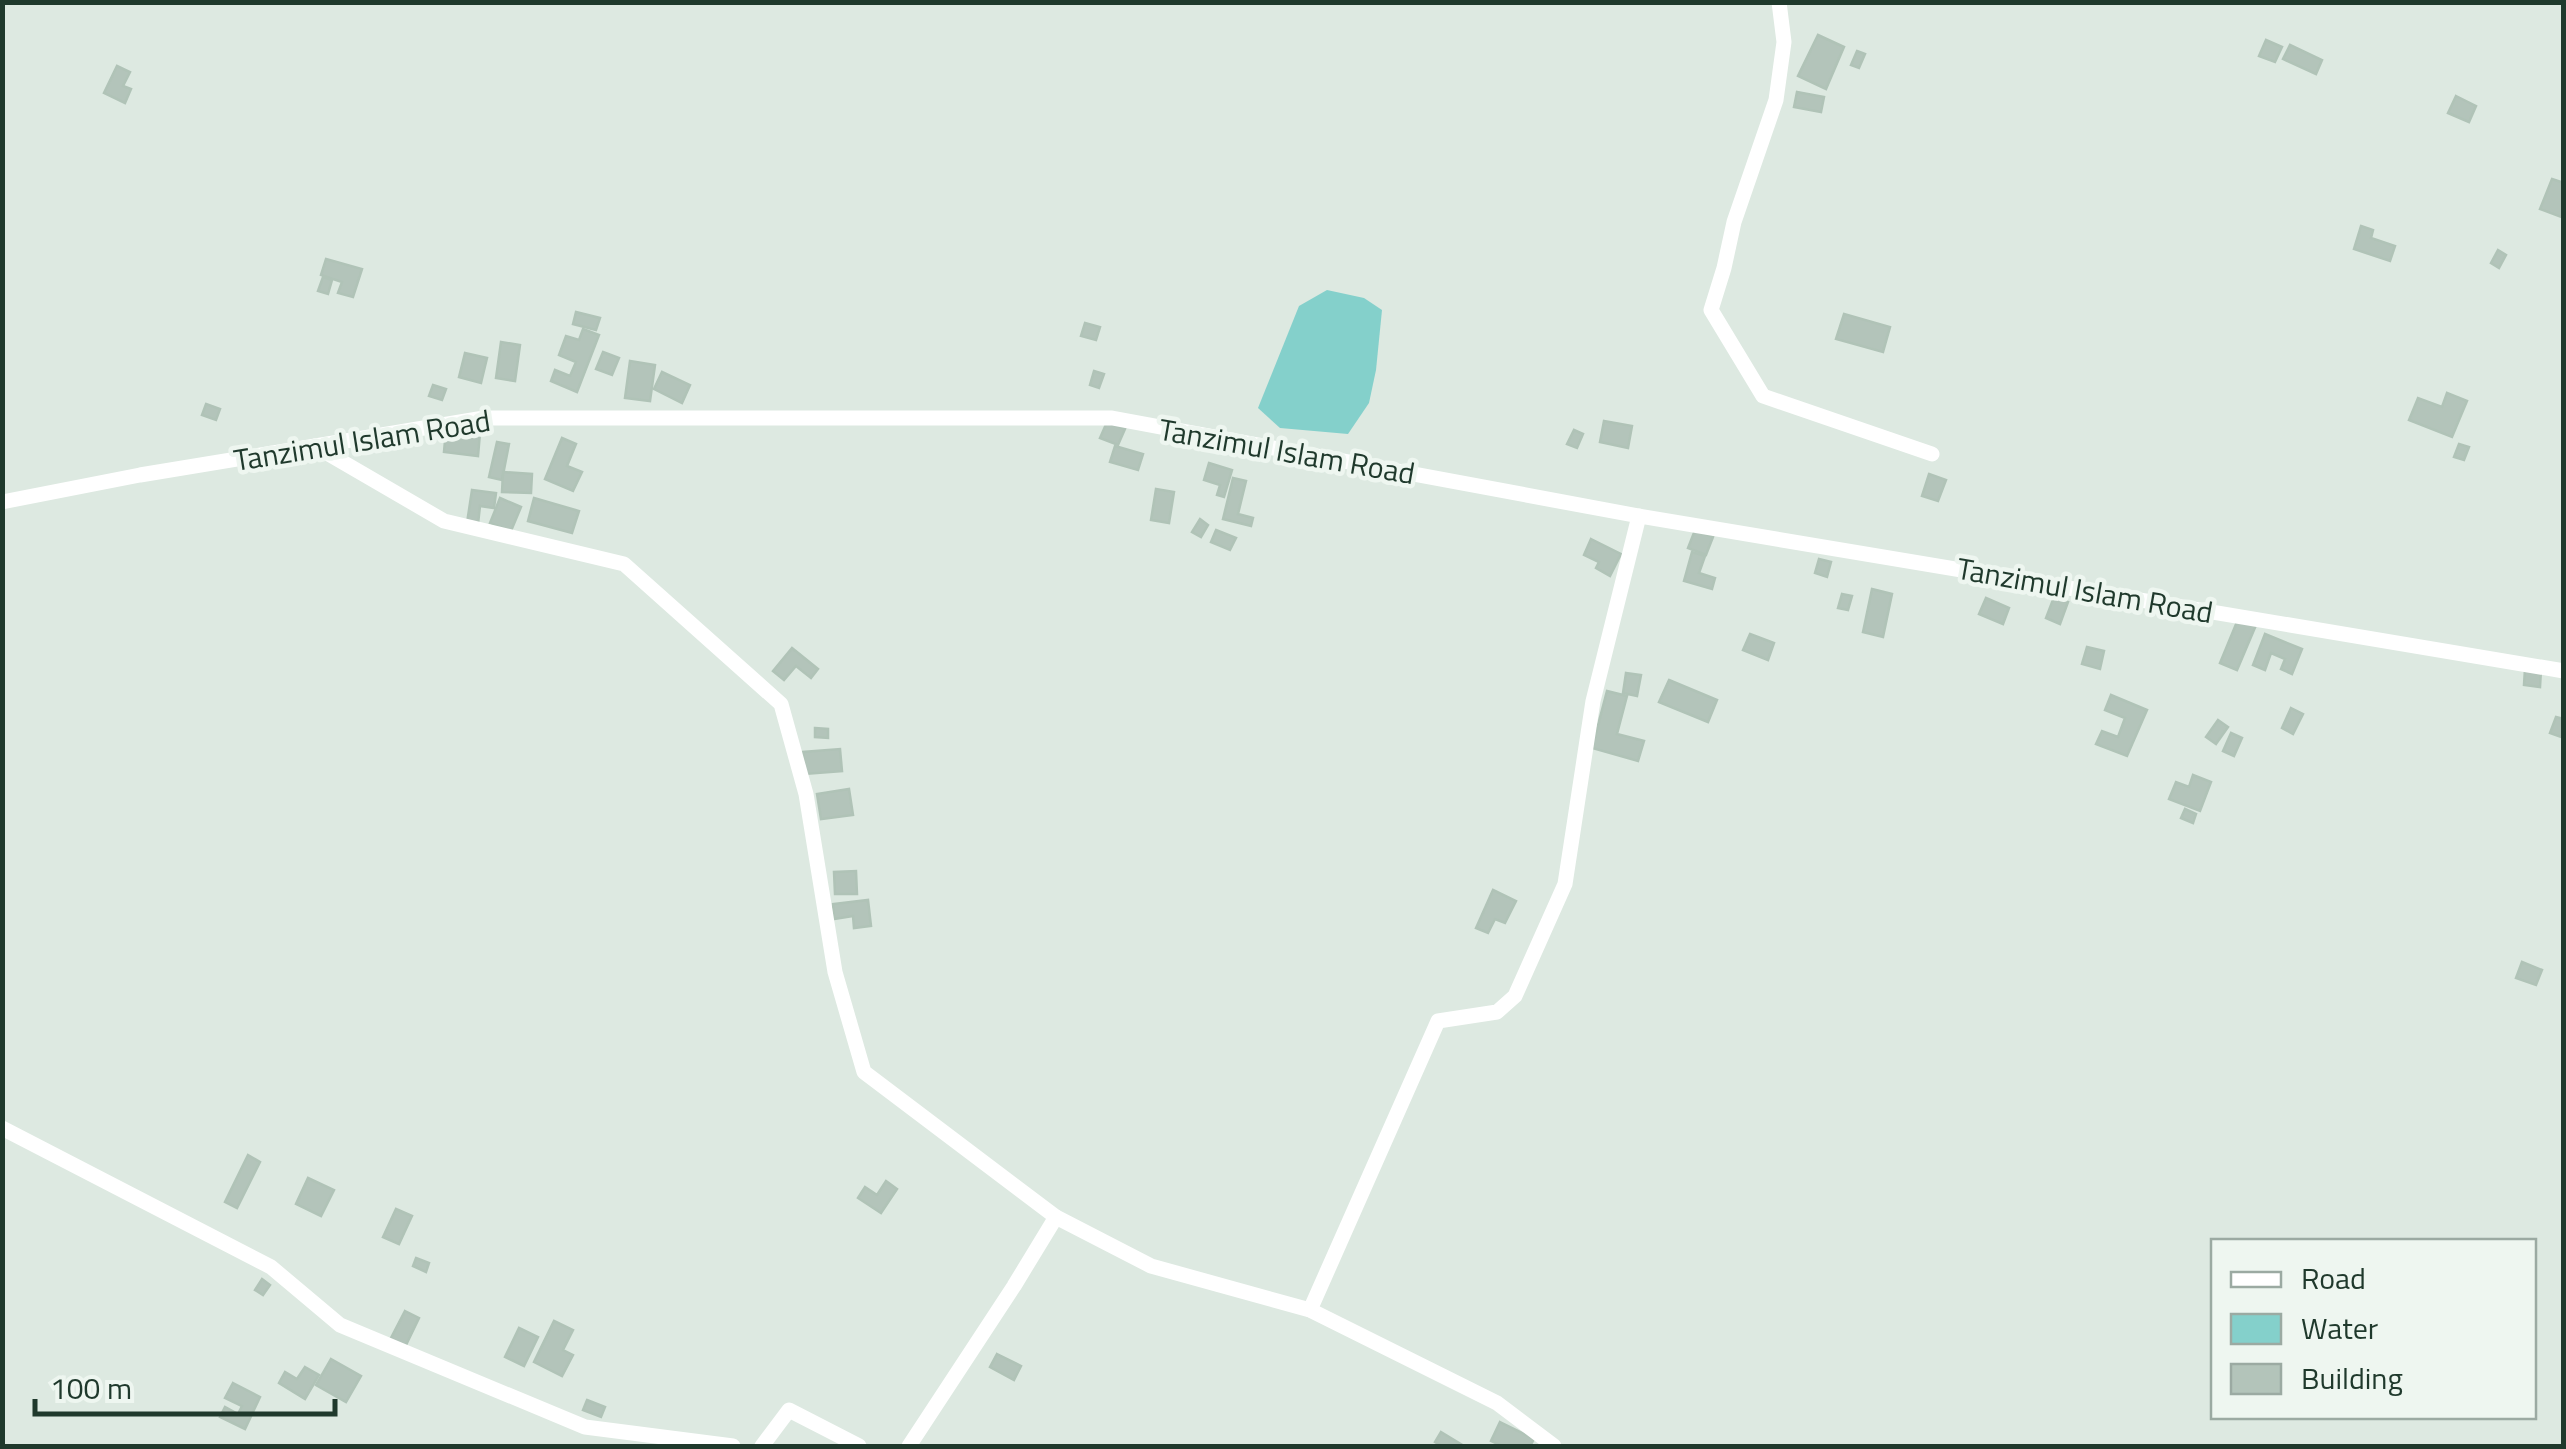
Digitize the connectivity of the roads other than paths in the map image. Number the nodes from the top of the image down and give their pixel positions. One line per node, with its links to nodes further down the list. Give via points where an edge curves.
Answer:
1 (1779, 2): 3 (street, via 1784,42 1776,100 1710,310 1763,396)
2 (315, 446): 4 (street, Tanzimul Islam Road); 5 (street, Tanzimul Islam Road, via 484,418 1112,418); 8 (street, via 444,522 624,564 781,704 806,794 836,972 864,1072)
3 (1932, 454)
4 (2, 502)
5 (1639, 516): 6 (street, Tanzimul Islam Road); 9 (street, via 1593,701 1565,884 1515,996 1497,1012 1438,1021)
6 (2564, 671)
7 (2, 1128): 10 (street, via 271,1268 340,1325 584,1427)
8 (1056, 1217): 9 (street, via 1151,1266); 13 (street)
9 (1310, 1310): 14 (street, via 1497,1402)
10 (730, 1446)
11 (762, 1446): 12 (street, via 789,1410)
12 (859, 1446)
13 (909, 1446)
14 (1554, 1446)

